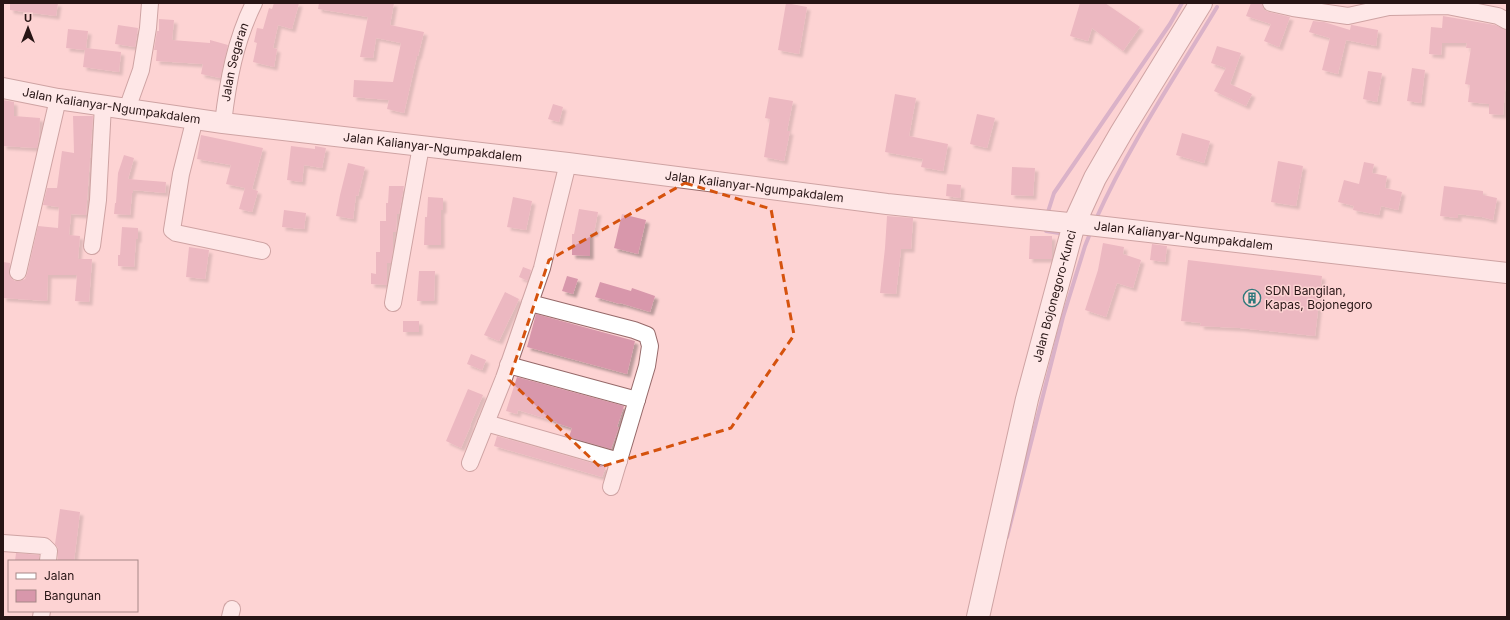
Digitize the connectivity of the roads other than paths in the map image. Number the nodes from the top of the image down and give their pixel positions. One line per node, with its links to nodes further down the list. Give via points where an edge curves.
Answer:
1 (150, 3): 9 (street, via 140,70)
2 (254, 3): 11 (street, Jalan Segaran, via 245,21 234,59)
3 (1201, 3): 14 (main road, Jalan Bojonegoro-Kunci, via 1121,133)
4 (1271, 3): 5 (street, via 1348,16 1389,8 1447,6)
5 (1507, 20)
6 (3, 88): 7 (street, Jalan Kalianyar-Ngumpakdalem)
7 (58, 99): 8 (street, Jalan Kalianyar-Ngumpakdalem); 17 (street)
8 (103, 105): 9 (street, Jalan Kalianyar-Ngumpakdalem); 15 (street, via 98,200)
9 (127, 109): 10 (street, Jalan Kalianyar-Ngumpakdalem)
10 (195, 118): 11 (street, Jalan Kalianyar-Ngumpakdalem); 16 (street, via 181,174 172,230 176,233)
11 (223, 123): 12 (street, Jalan Kalianyar-Ngumpakdalem)
12 (421, 146): 13 (street, Jalan Kalianyar-Ngumpakdalem); 19 (street)
13 (568, 163): 14 (street, Jalan Kalianyar-Ngumpakdalem); 20 (street, via 542,268)
14 (1071, 227): 18 (street, Jalan Kalianyar-Ngumpakdalem); 29 (main road, Jalan Bojonegoro-Kunci, via 1027,399)
15 (92, 246)
16 (262, 251)
17 (18, 272)
18 (1507, 273)
19 (393, 303)
20 (530, 303): 21 (street); 22 (street, via 647,335 650,346 647,366)
21 (508, 366): 22 (street); 23 (street)
22 (637, 400): 24 (street)
23 (486, 423): 24 (street); 25 (street)
24 (619, 461): 26 (street)
25 (470, 463)
26 (611, 487)
27 (3, 543): 28 (street, via 44,546 49,551)
28 (48, 560)
29 (978, 617)

